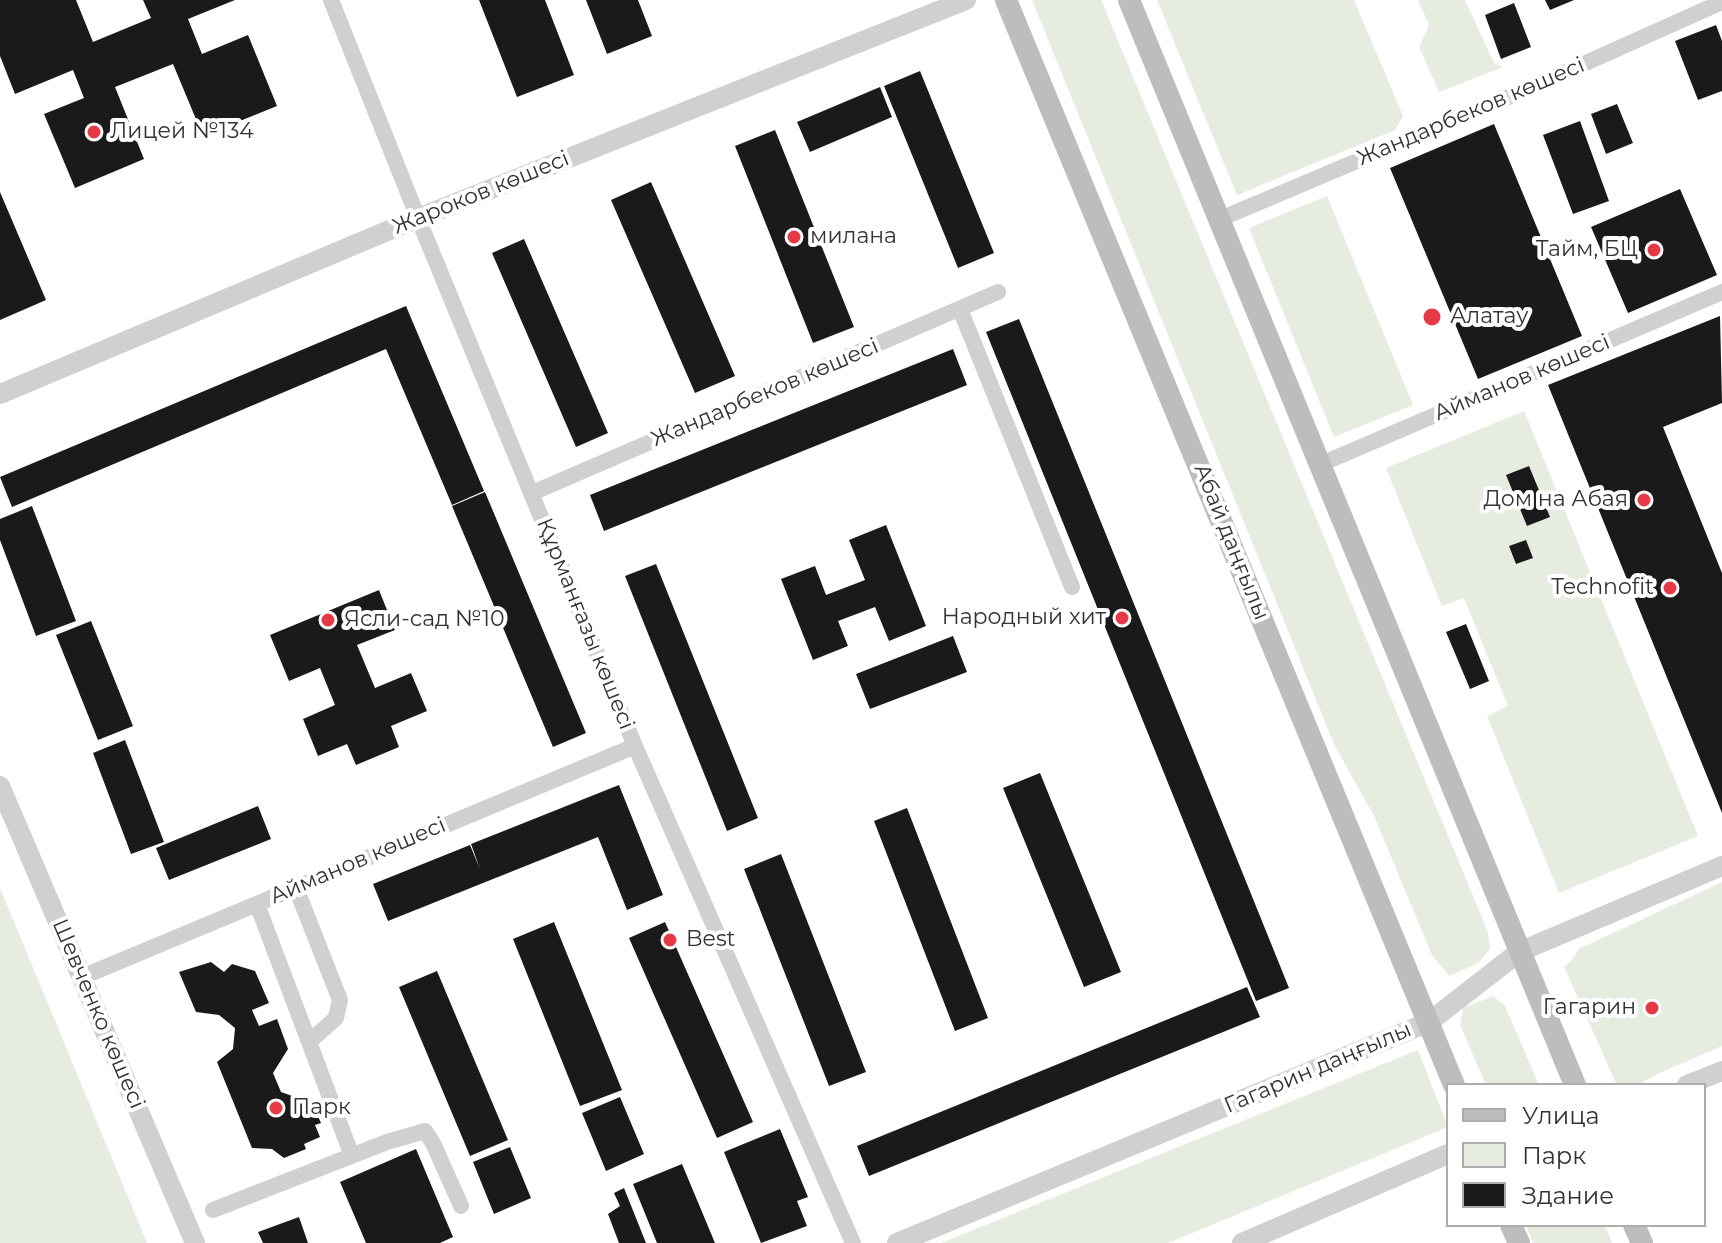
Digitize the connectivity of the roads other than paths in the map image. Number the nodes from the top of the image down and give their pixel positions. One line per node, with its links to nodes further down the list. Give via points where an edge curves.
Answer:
1 (331, 0): 6 (street, Құрманғазы көшесі)
2 (966, 0): 6 (street, Жароков көшесі)
3 (1006, 0): 22 (main road, Абай даңғылы)
4 (1129, 0): 7 (main road)
5 (1722, 2): 7 (street, Жандарбеков көшесі)
6 (418, 218): 11 (street, Жароков көшесі); 13 (street, Құрманғазы көшесі)
7 (1220, 219): 12 (main road)
8 (998, 292): 10 (street, Жандарбеков көшесі)
9 (1722, 292): 12 (street, Айманов көшесі)
10 (960, 309): 13 (street, Жандарбеков көшесі); 14 (street)
11 (0, 394)
12 (1321, 464): 20 (main road)
13 (532, 493): 15 (street, Құрманғазы көшесі)
14 (1072, 587)
15 (635, 746): 18 (street, Айманов көшесі); 33 (street, Құрманғазы көшесі)
16 (0, 786): 21 (street, Шевченко көшесі)
17 (1722, 866): 20 (street, Гагарин даңғылы)
18 (296, 888): 19 (street, Айманов көшесі); 23 (street, via 340,1000 336,1018)
19 (257, 904): 21 (street, Айманов көшесі); 23 (street)
20 (1519, 952): 22 (street, Гагарин даңғылы); 26 (main road)
21 (82, 977): 32 (street, Шевченко көшесі)
22 (1429, 1022): 25 (main road, Абай даңғылы); 34 (street, Гагарин даңғылы)
23 (309, 1042): 29 (street)
24 (1722, 1071): 27 (street)
25 (1453, 1083)
26 (1574, 1083)
27 (1692, 1083)
28 (1446, 1155): 35 (street)
29 (352, 1156): 30 (street, via 425,1131); 31 (street)
30 (461, 1206)
31 (213, 1210)
32 (195, 1243)
33 (853, 1243)
34 (897, 1243)
35 (1242, 1243)

